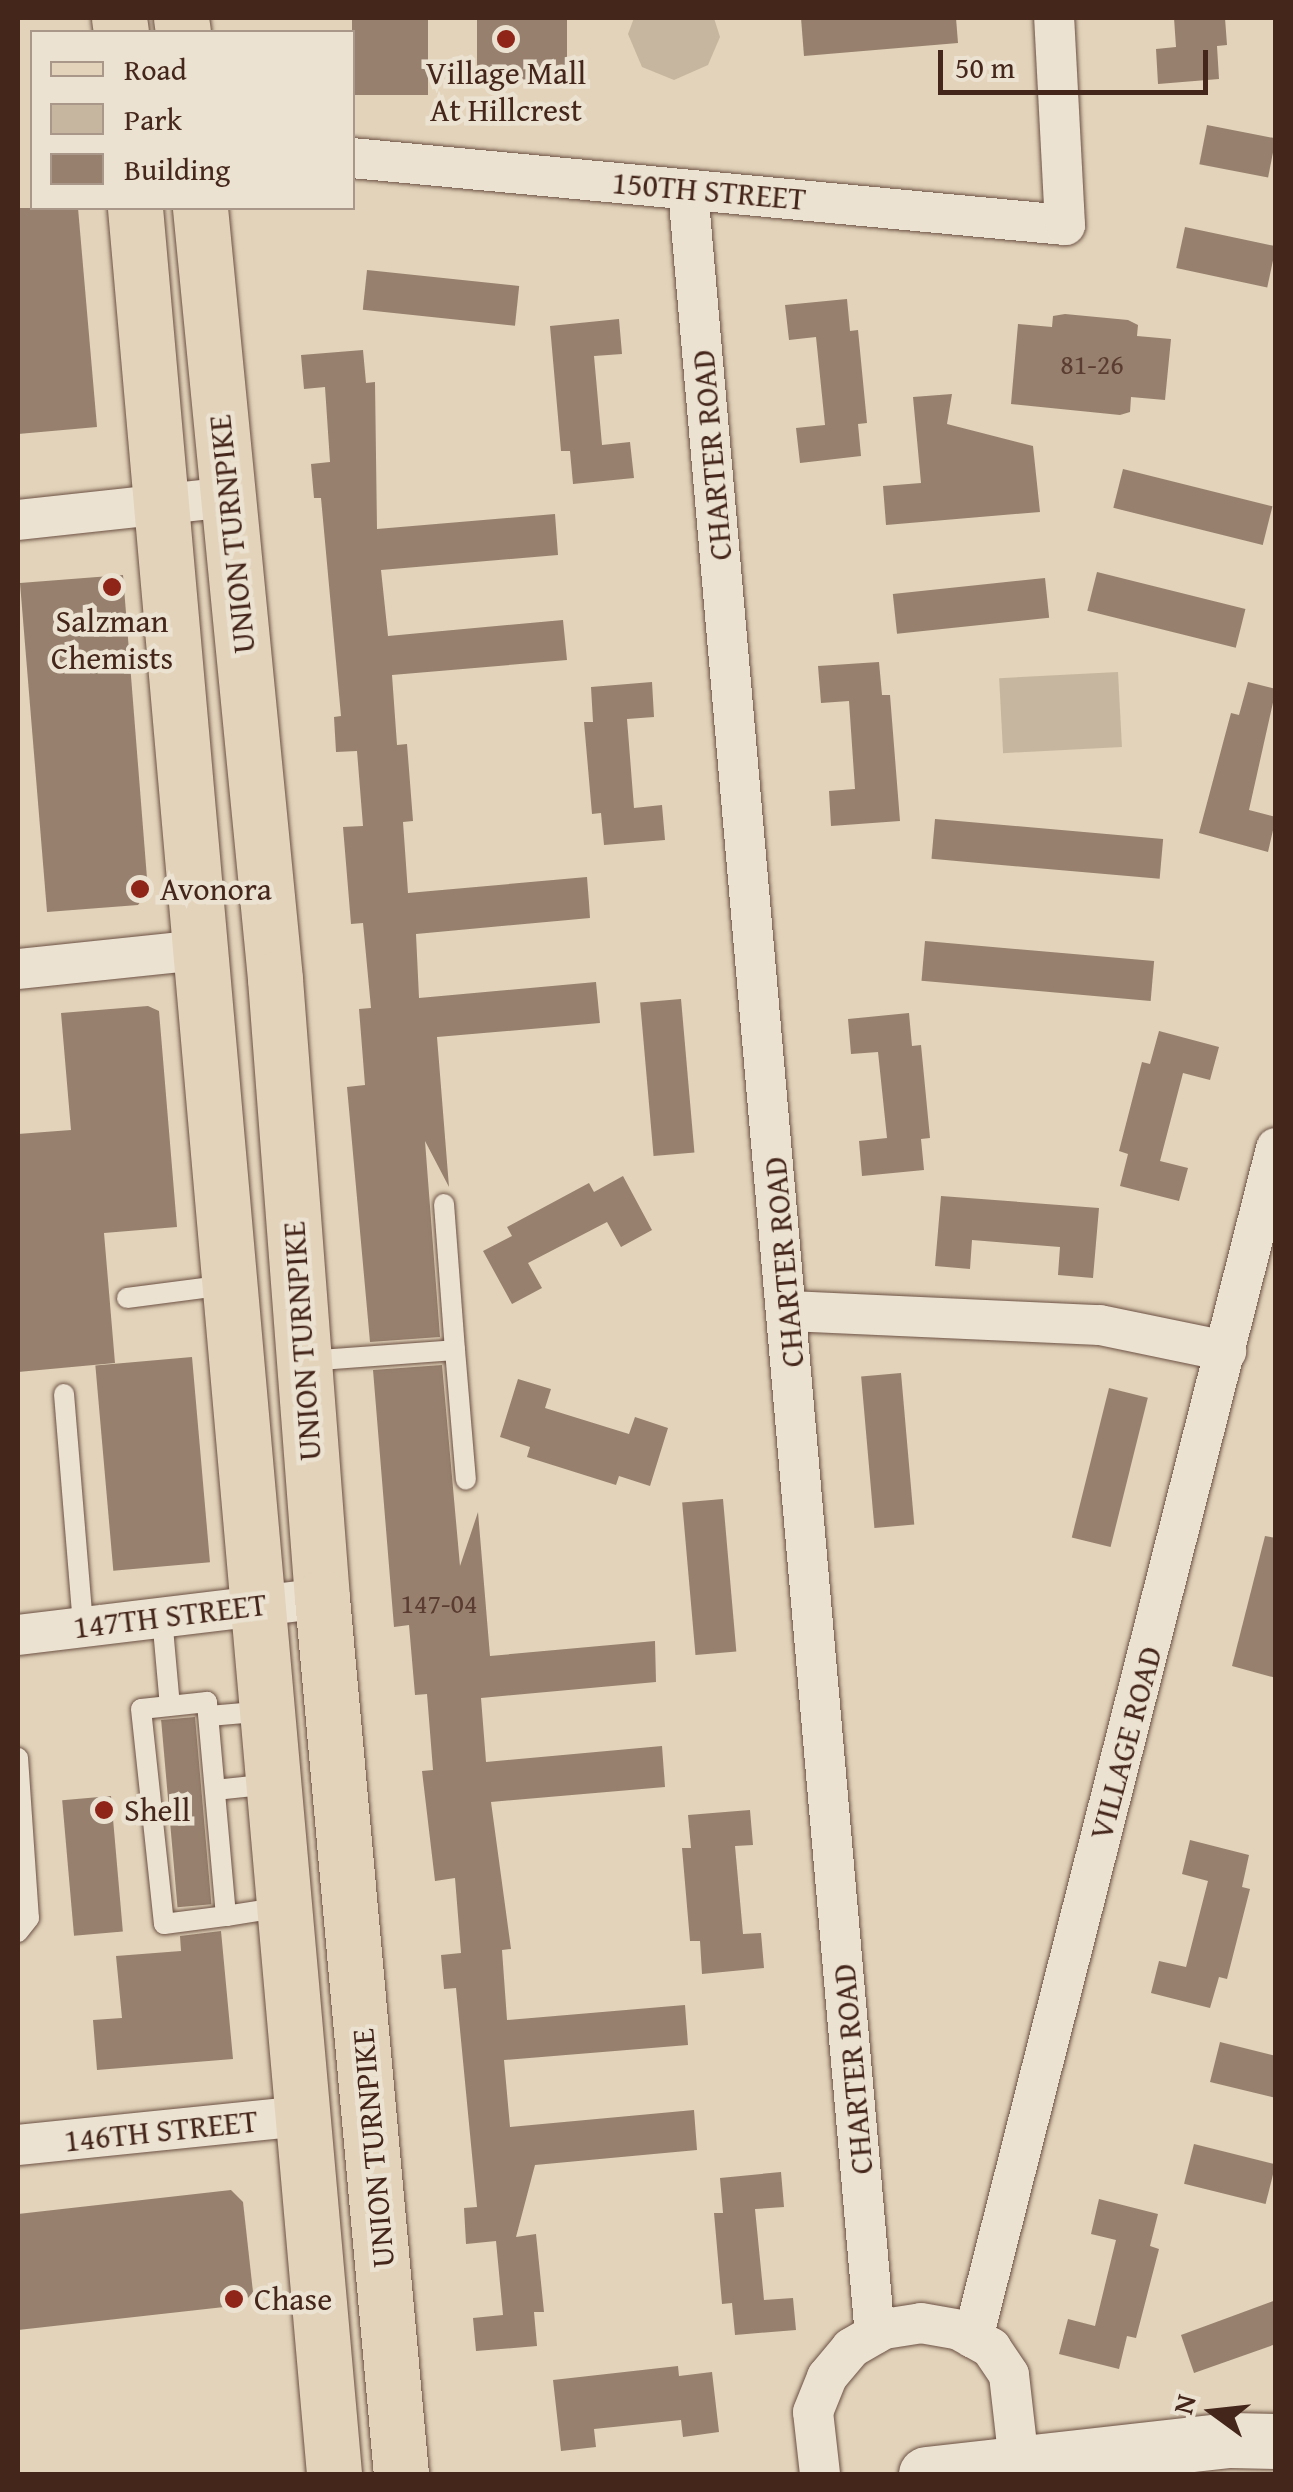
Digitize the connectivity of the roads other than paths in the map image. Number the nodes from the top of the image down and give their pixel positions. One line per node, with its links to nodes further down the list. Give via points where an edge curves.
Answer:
1 (1054, 18): 3 (street, 150TH STREET, via 1065,224)
2 (355, 158): 3 (street, 150TH STREET)
3 (688, 190): 15 (street, CHARTER ROAD)
4 (136, 210): 7 (main road, UNION TURNPIKE)
5 (200, 210): 6 (main road, UNION TURNPIKE)
6 (228, 498): 7 (street); 18 (main road, UNION TURNPIKE)
7 (160, 504): 8 (street); 9 (main road, UNION TURNPIKE)
8 (18, 520)
9 (200, 950): 10 (street); 13 (main road, UNION TURNPIKE)
10 (18, 970)
11 (1276, 1148): 17 (street, VILLAGE ROAD)
12 (444, 1204): 16 (lane)
13 (229, 1285): 14 (lane); 22 (main road, UNION TURNPIKE)
14 (126, 1298)
15 (789, 1311): 17 (street, via 1100,1325); 37 (street, CHARTER ROAD)
16 (455, 1350): 18 (lane); 20 (lane)
17 (1226, 1351): 38 (street, VILLAGE ROAD)
18 (304, 1361): 21 (main road, UNION TURNPIKE)
19 (64, 1394): 24 (lane)
20 (466, 1480)
21 (322, 1598): 22 (street, 147TH STREET); 42 (main road, UNION TURNPIKE)
22 (258, 1606): 23 (street, 147TH STREET); 27 (main road, UNION TURNPIKE)
23 (162, 1617): 24 (street, 147TH STREET); 26 (lane)
24 (83, 1626): 25 (street, 147TH STREET)
25 (18, 1635)
26 (170, 1706): 28 (lane, via 208,1702); 33 (lane, via 142,1709 156,1762 164,1924)
27 (268, 1712): 28 (lane); 30 (main road, UNION TURNPIKE)
28 (209, 1716): 31 (lane)
29 (18, 1758): 34 (lane)
30 (274, 1784): 31 (lane); 32 (main road, UNION TURNPIKE)
31 (215, 1790): 33 (lane)
32 (284, 1906): 33 (lane); 35 (main road, UNION TURNPIKE)
33 (226, 1916)
34 (23, 1925)
35 (304, 2116): 36 (street, 146TH STREET); 41 (main road, UNION TURNPIKE)
36 (18, 2145)
37 (875, 2334): 38 (street, via 921,2323); 43 (street, via 826,2376 813,2412)
38 (973, 2338): 40 (street, via 991,2348 1008,2375)
39 (1261, 2435): 40 (main road)
40 (1019, 2462): 44 (main road)
41 (334, 2474)
42 (401, 2474)
43 (820, 2474)
44 (926, 2474)

